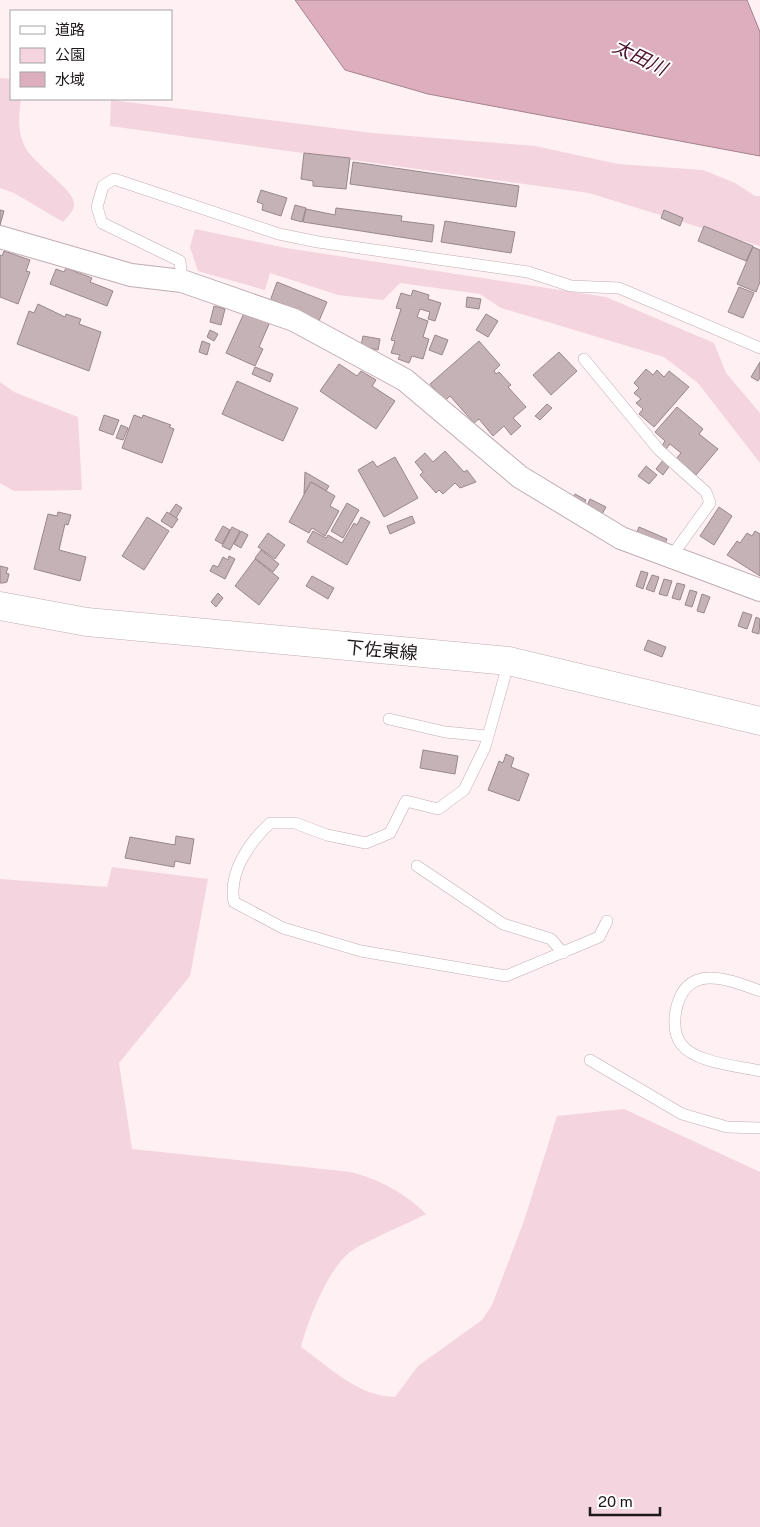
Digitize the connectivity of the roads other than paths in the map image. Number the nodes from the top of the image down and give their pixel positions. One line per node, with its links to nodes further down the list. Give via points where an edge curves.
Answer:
1 (0, 237): 2 (street, via 131,275)
2 (182, 281): 3 (lane, via 180,261 102,223 97,207 103,186 114,179 279,234 318,242 528,272 571,286 620,288); 5 (street, via 294,320 405,380 520,477 621,538)
3 (760, 348)
4 (584, 359): 5 (lane, via 659,450 706,492 710,503)
5 (671, 557): 6 (street)
6 (760, 590)
7 (0, 606): 8 (main road, 下佐東線, via 87,622)
8 (508, 661): 10 (main road, 下佐東線); 11 (lane)
9 (389, 719): 11 (lane, via 445,732)
10 (760, 721)
11 (487, 736): 14 (lane, via 464,790 438,809 406,802 390,833 366,843 327,835 294,823 270,823 255,837 236,872 232,892 234,902 283,928 361,951 506,976)
12 (417, 866): 14 (lane, via 503,924 551,939)
13 (606, 921): 14 (lane, via 599,937)
14 (563, 953)
15 (760, 992): 17 (lane, via 725,978 697,979 685,989 673,1023 681,1044 704,1059)
16 (590, 1060): 18 (lane, via 682,1114 727,1127)
17 (760, 1071)
18 (760, 1128)

